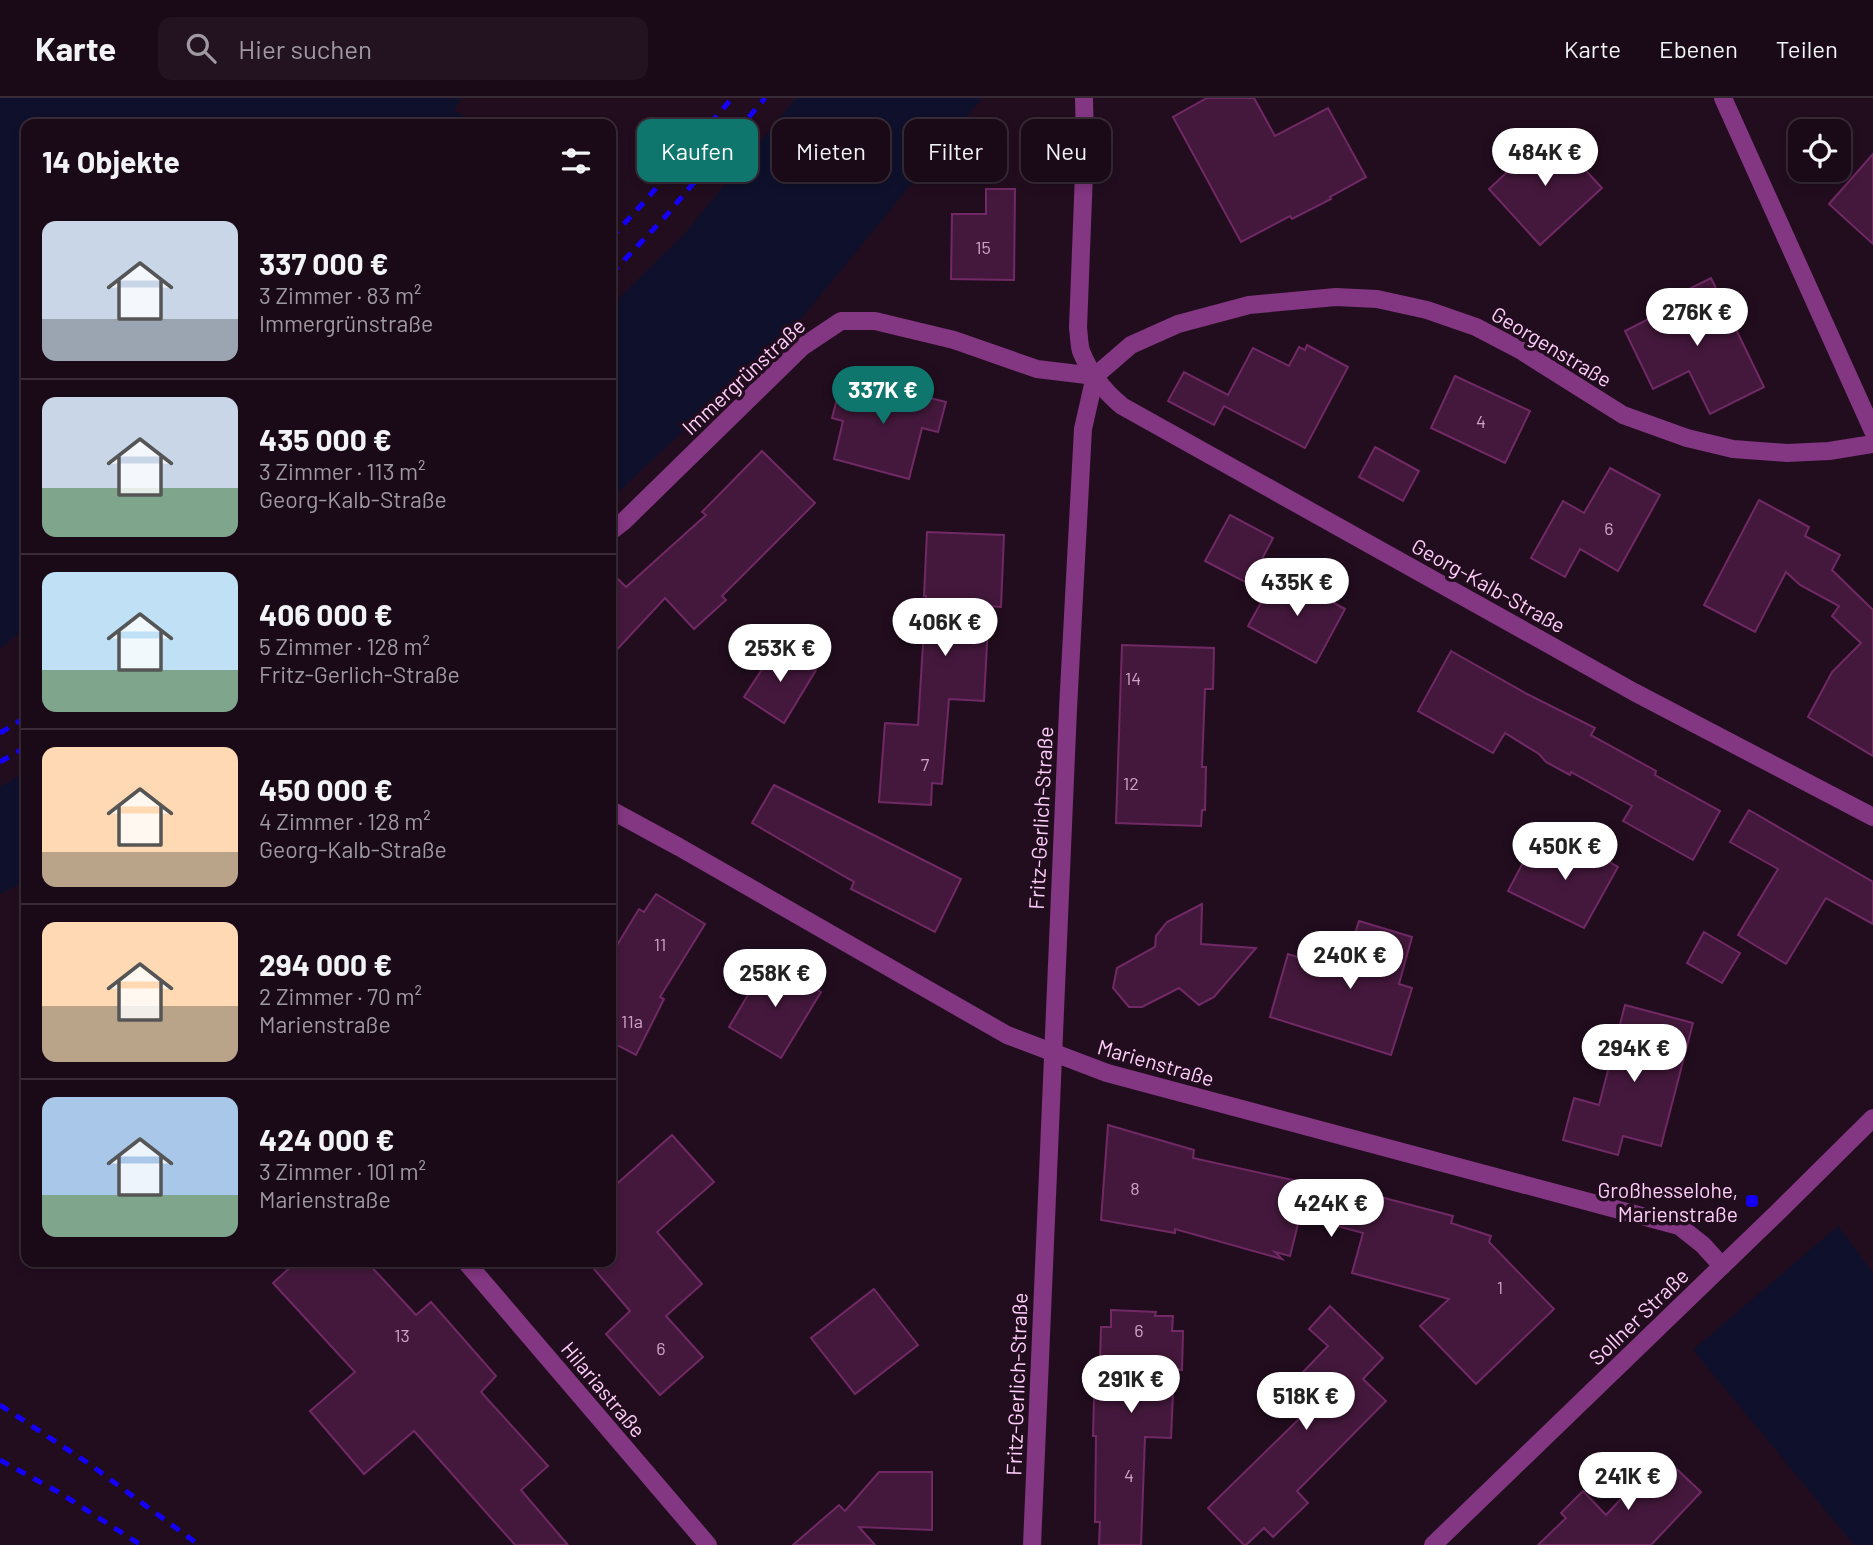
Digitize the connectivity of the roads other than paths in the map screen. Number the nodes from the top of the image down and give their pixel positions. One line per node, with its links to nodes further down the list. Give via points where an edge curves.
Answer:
1 (1084, 98): 3 (street, via 1077,328 1080,350)
2 (1723, 98): 4 (street)
3 (1095, 376): 5 (street, Georgenstraße, via 1131,345 1178,324 1249,305 1336,297 1377,299 1476,327 1623,415 1687,438 1733,449 1787,453); 6 (street, Immergrünstraße, via 1037,369 954,340 875,321 841,321 802,346); 8 (street, Georg-Kalb-Straße, via 1122,406 1634,692); 9 (street, Fritz-Gerlich-Straße, via 1082,442)
4 (1873, 431)
5 (1873, 444)
6 (616, 527)
7 (616, 813): 9 (street, Marienstraße, via 1007,1035)
8 (1873, 817)
9 (1053, 1053): 11 (street, Marienstraße, via 1107,1073 1679,1226); 14 (street, Fritz-Gerlich-Straße)
10 (1873, 1118): 11 (street, Sollner Straße)
11 (1723, 1266): 15 (street, Sollner Straße)
12 (470, 1267): 13 (street, Hilariastraße)
13 (708, 1545)
14 (1032, 1545)
15 (1433, 1545)

